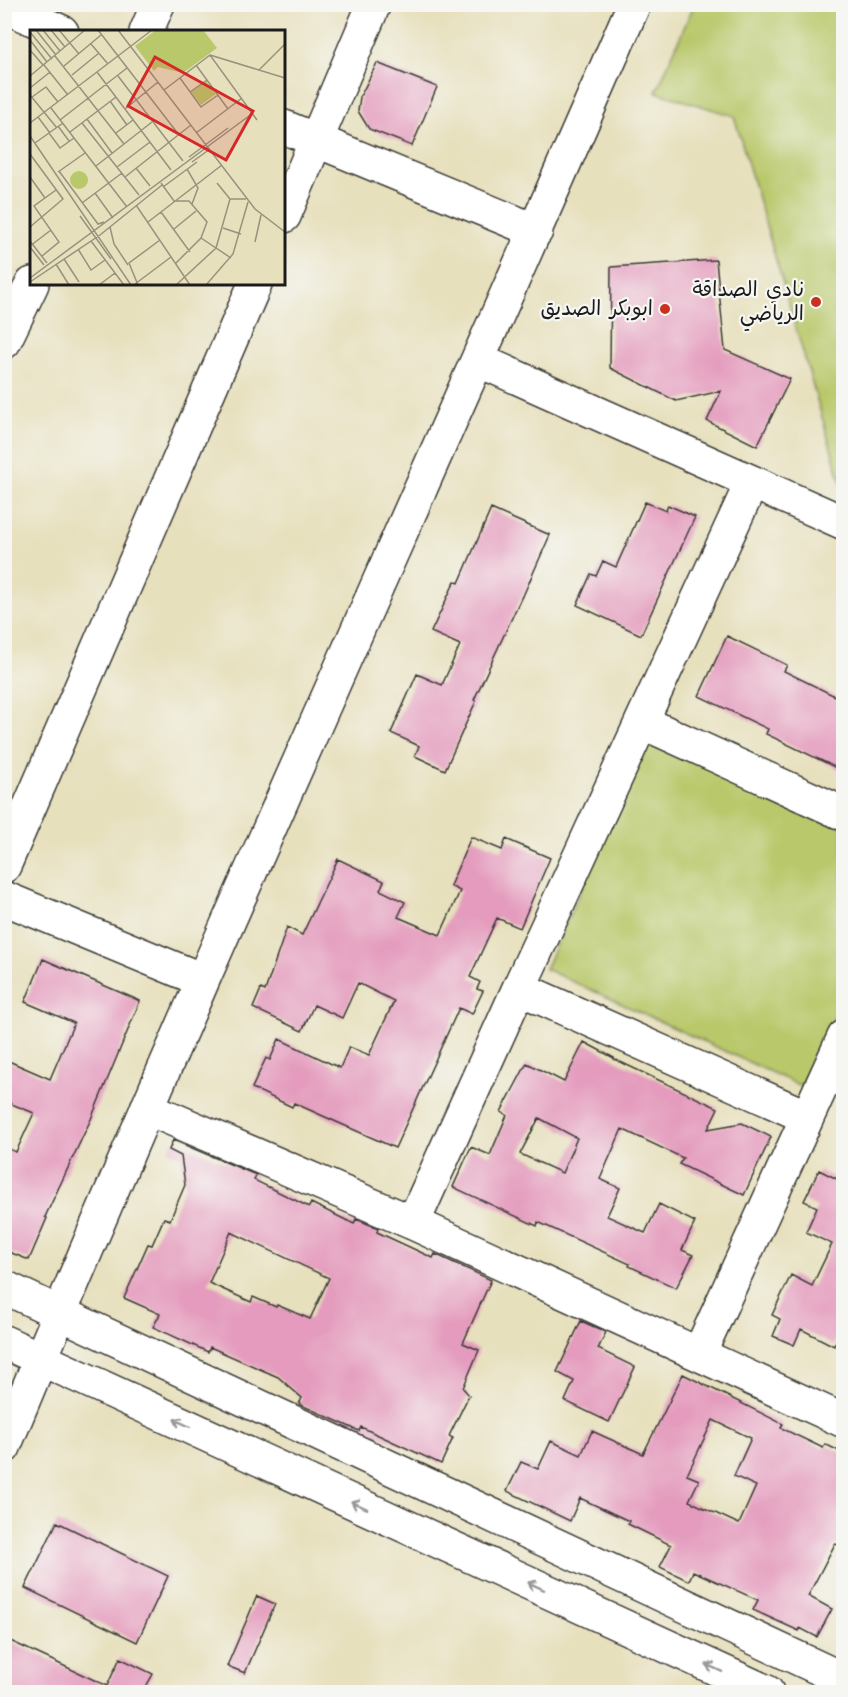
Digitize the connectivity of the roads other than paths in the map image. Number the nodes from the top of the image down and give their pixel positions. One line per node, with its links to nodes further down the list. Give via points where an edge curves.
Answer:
1 (158, 4): 6 (street)
2 (374, 4): 8 (street)
3 (634, 4): 10 (street)
4 (4, 6): 5 (street)
5 (58, 30)
6 (147, 30)
7 (285, 127): 8 (street)
8 (316, 141): 9 (street); 10 (street)
9 (285, 214)
10 (536, 231): 14 (street)
11 (32, 285): 13 (street)
12 (255, 285): 19 (street)
13 (4, 342)
14 (478, 360): 15 (street); 21 (street)
15 (752, 482): 16 (street); 17 (street)
16 (843, 523)
17 (642, 722): 18 (street); 22 (street)
18 (843, 814)
19 (4, 866)
20 (4, 898): 21 (street)
21 (202, 980): 24 (street)
22 (519, 988): 25 (street); 26 (street)
23 (843, 1037): 25 (street)
24 (147, 1108): 26 (street); 28 (street)
25 (807, 1117): 30 (street)
26 (412, 1223): 30 (street)
27 (4, 1287): 28 (street)
28 (60, 1312): 31 (street); 35 (street)
29 (4, 1342): 31 (street)
30 (699, 1354): 33 (street)
31 (42, 1358): 32 (street); 36 (street, one-way to 31)
32 (14, 1399): 34 (street)
33 (843, 1421)
34 (5, 1446)
35 (839, 1680)
36 (767, 1692)

